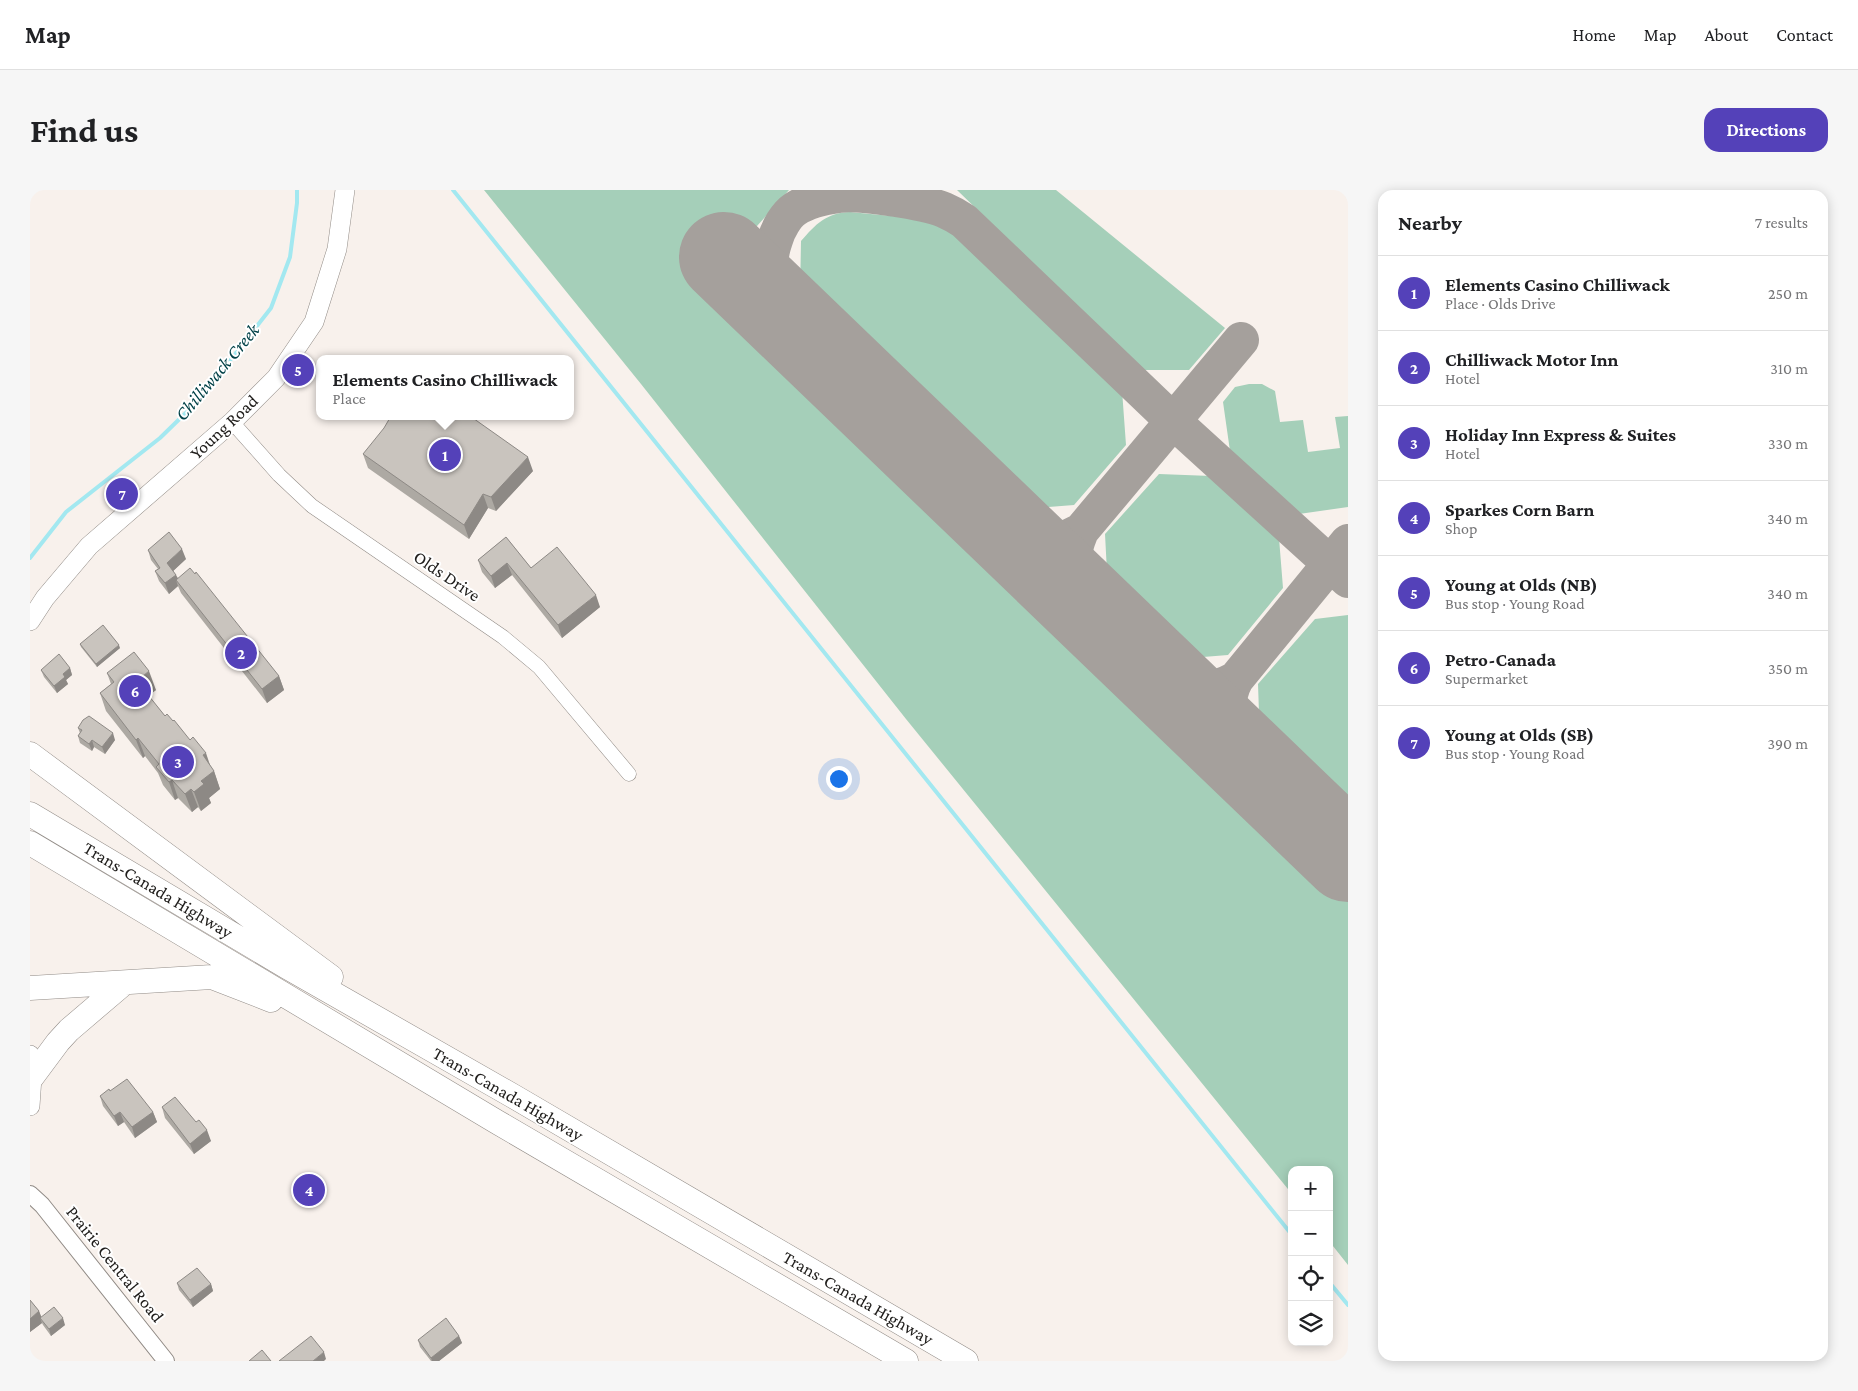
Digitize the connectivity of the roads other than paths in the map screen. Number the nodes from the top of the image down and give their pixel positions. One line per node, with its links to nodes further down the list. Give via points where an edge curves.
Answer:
1 (345, 190): 2 (main road, Young Road, via 337,249 314,322 276,378)
2 (232, 422): 3 (main road, Young Road, via 89,546); 5 (street, Olds Drive, via 279,475 312,506 503,637 539,667)
3 (30, 621)
4 (30, 754): 11 (highway, via 353,993)
5 (629, 774)
6 (30, 814): 11 (highway, Trans-Canada Highway, via 287,967)
7 (30, 843): 13 (highway, Trans-Canada Highway)
8 (123, 984): 9 (highway); 10 (highway); 13 (highway, via 212,977 269,999)
9 (30, 988)
10 (31, 1066): 12 (main road)
11 (513, 1096): 17 (highway, Trans-Canada Highway)
12 (30, 1106)
13 (497, 1122): 16 (highway, Trans-Canada Highway)
14 (30, 1194): 15 (street, Prairie Central Road)
15 (166, 1361)
16 (906, 1361)
17 (966, 1361)

